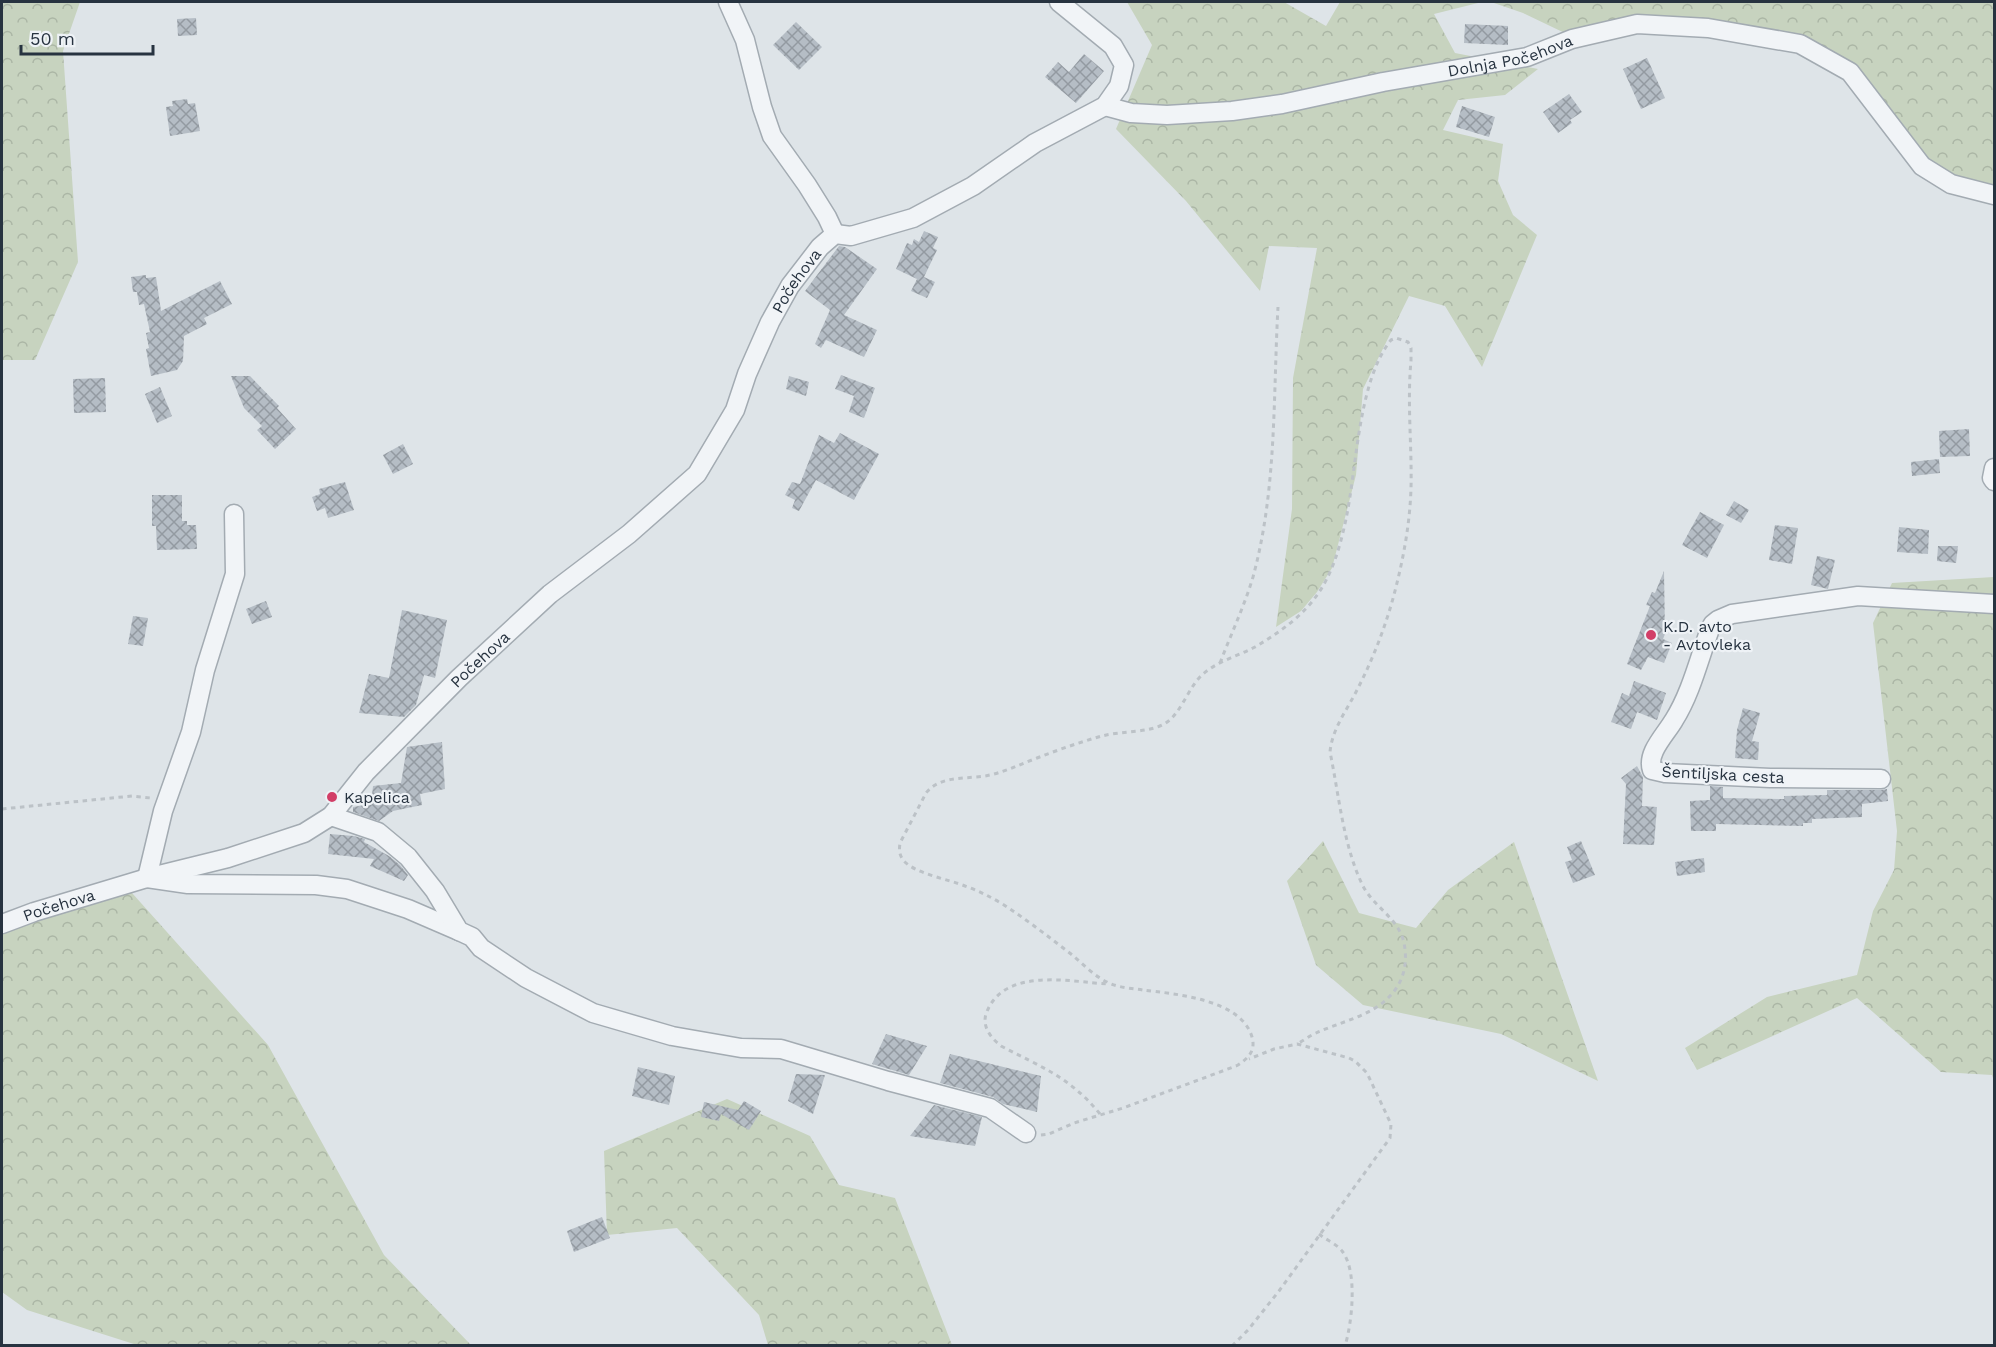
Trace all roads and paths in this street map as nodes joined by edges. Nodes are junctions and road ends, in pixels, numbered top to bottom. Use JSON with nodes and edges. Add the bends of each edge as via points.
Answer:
{"nodes":[{"id":1,"x":728,"y":2,"type":"edge"},
{"id":2,"x":1059,"y":2,"type":"edge"},
{"id":3,"x":1105,"y":105,"type":"junction"},
{"id":4,"x":1995,"y":195,"type":"edge"},
{"id":5,"x":834,"y":234,"type":"junction"},
{"id":6,"x":1278,"y":307,"type":"dead end"},
{"id":7,"x":1995,"y":468,"type":"edge"},
{"id":8,"x":1995,"y":481,"type":"edge"},
{"id":9,"x":234,"y":514,"type":"dead end"},
{"id":10,"x":1995,"y":604,"type":"edge"},
{"id":11,"x":1220,"y":663,"type":"junction"},
{"id":12,"x":1881,"y":780,"type":"dead end"},
{"id":13,"x":164,"y":808,"type":"junction"},
{"id":14,"x":2,"y":809,"type":"edge"},
{"id":15,"x":331,"y":816,"type":"junction"},
{"id":16,"x":147,"y":878,"type":"junction"},
{"id":17,"x":2,"y":924,"type":"edge"},
{"id":18,"x":459,"y":931,"type":"junction"},
{"id":19,"x":1110,"y":984,"type":"junction"},
{"id":20,"x":1297,"y":1044,"type":"junction"},
{"id":21,"x":1247,"y":1060,"type":"junction"},
{"id":22,"x":1100,"y":1114,"type":"junction"},
{"id":23,"x":1026,"y":1133,"type":"joint"},
{"id":24,"x":1319,"y":1234,"type":"junction"},
{"id":25,"x":1232,"y":1346,"type":"edge"},
{"id":26,"x":1345,"y":1346,"type":"edge"}],
"edges":[{"from":1,"to":5,"type":"street","name":"Počehova","via":[[745,40],[772,135],[807,185]]},
{"from":2,"to":3,"type":"street","via":[[1113,46],[1124,65],[1119,86]]},
{"from":3,"to":4,"type":"street","name":"Dolnja Počehova","via":[[1131,113],[1167,115],[1232,111],[1527,57],[1572,39],[1637,24],[1708,28],[1800,44],[1850,72],[1922,166],[1951,184]]},
{"from":3,"to":5,"type":"street","name":"Počehova","via":[[913,218],[851,236]]},
{"from":5,"to":15,"type":"street","name":"Počehova","via":[[785,295],[756,353],[735,410],[697,474],[550,594],[459,678],[366,772]]},
{"from":6,"to":11,"type":"path","via":[[1268,503],[1253,575]]},
{"from":7,"to":8,"type":"street"},
{"from":9,"to":13,"type":"street","via":[[235,574],[205,670],[191,732]]},
{"from":10,"to":12,"type":"street","name":"Šentiljska cesta","via":[[1858,596],[1753,610],[1718,620],[1710,629],[1681,709],[1652,754],[1650,764],[1652,770],[1665,773]]},
{"from":11,"to":19,"type":"path","via":[[1204,673],[1164,724],[1104,736],[990,775],[948,779],[932,786],[900,843],[901,857],[906,863],[1004,905]]},
{"from":11,"to":20,"type":"path","via":[[1254,647],[1299,616],[1328,579],[1345,526],[1374,370],[1390,340],[1408,342],[1411,488],[1402,561],[1378,643],[1336,729],[1330,752],[1352,856],[1365,889],[1400,932],[1405,971],[1400,984],[1377,1007]]},
{"from":13,"to":14,"type":"path","via":[[146,796],[132,796]]},
{"from":13,"to":16,"type":"street"},
{"from":15,"to":16,"type":"street","name":"Počehova","via":[[304,833],[228,858]]},
{"from":15,"to":18,"type":"street","via":[[378,832],[408,857]]},
{"from":16,"to":17,"type":"street","name":"Počehova"},
{"from":16,"to":18,"type":"street","via":[[188,884],[316,885],[347,889]]},
{"from":18,"to":23,"type":"street","via":[[526,978],[593,1014],[672,1036],[741,1048],[781,1049],[990,1108]]},
{"from":19,"to":21,"type":"path","via":[[1180,995],[1238,1015],[1254,1044]]},
{"from":19,"to":22,"type":"path","via":[[1059,979],[1024,983],[998,997],[985,1019],[994,1041],[1058,1075]]},
{"from":20,"to":21,"type":"path"},
{"from":20,"to":24,"type":"path","via":[[1342,1055],[1360,1065],[1392,1129],[1388,1142]]},
{"from":21,"to":22,"type":"path"},
{"from":22,"to":23,"type":"path","via":[[1049,1134]]},
{"from":24,"to":25,"type":"path","via":[[1279,1291]]},
{"from":24,"to":26,"type":"path","via":[[1341,1249],[1351,1275]]}]}
